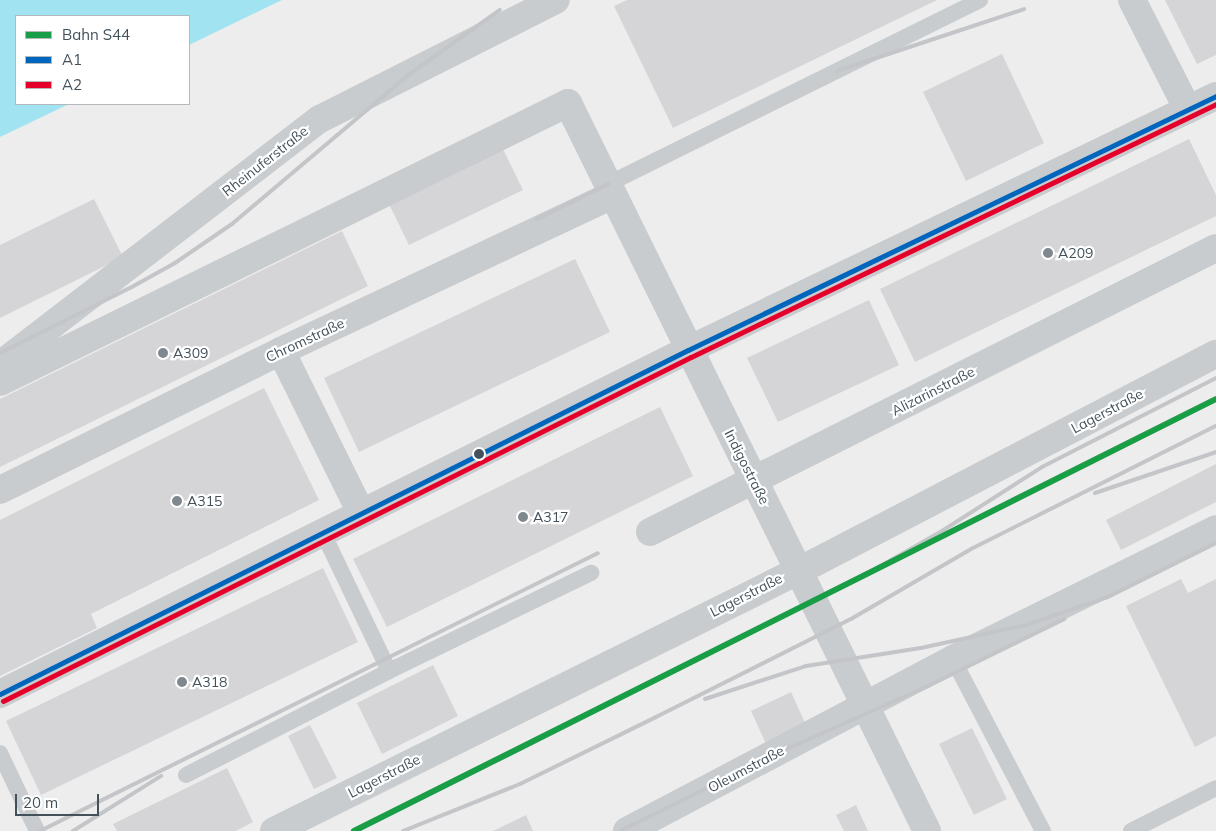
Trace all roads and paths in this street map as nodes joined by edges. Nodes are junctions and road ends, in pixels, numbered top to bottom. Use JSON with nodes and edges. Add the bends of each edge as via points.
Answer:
{"nodes":[{"id":1,"x":556,"y":0,"type":"edge"},
{"id":2,"x":980,"y":0,"type":"edge"},
{"id":3,"x":1132,"y":0,"type":"edge"},
{"id":4,"x":1216,"y":96,"type":"edge"},
{"id":5,"x":1188,"y":110,"type":"junction"},
{"id":6,"x":611,"y":190,"type":"junction"},
{"id":7,"x":1216,"y":248,"type":"edge"},
{"id":8,"x":688,"y":350,"type":"junction"},
{"id":9,"x":281,"y":351,"type":"junction"},
{"id":10,"x":1216,"y":354,"type":"edge"},
{"id":11,"x":0,"y":365,"type":"edge"},
{"id":12,"x":0,"y":382,"type":"edge"},
{"id":13,"x":754,"y":481,"type":"junction"},
{"id":14,"x":0,"y":490,"type":"edge"},
{"id":15,"x":362,"y":513,"type":"junction"},
{"id":16,"x":1216,"y":529,"type":"edge"},
{"id":17,"x":650,"y":532,"type":"dead end"},
{"id":18,"x":323,"y":533,"type":"junction"},
{"id":19,"x":798,"y":568,"type":"junction"},
{"id":20,"x":591,"y":573,"type":"dead end"},
{"id":21,"x":953,"y":659,"type":"junction"},
{"id":22,"x":389,"y":671,"type":"junction"},
{"id":23,"x":0,"y":694,"type":"edge"},
{"id":24,"x":864,"y":706,"type":"junction"},
{"id":25,"x":0,"y":753,"type":"edge"},
{"id":26,"x":186,"y":775,"type":"dead end"},
{"id":27,"x":1216,"y":788,"type":"edge"},
{"id":28,"x":37,"y":831,"type":"edge"},
{"id":29,"x":274,"y":831,"type":"edge"},
{"id":30,"x":627,"y":831,"type":"edge"},
{"id":31,"x":927,"y":831,"type":"edge"},
{"id":32,"x":1043,"y":831,"type":"edge"},
{"id":33,"x":1131,"y":831,"type":"edge"}],
"edges":[{"from":1,"to":11,"type":"street","name":"Rheinuferstraße","via":[[320,119]]},
{"from":2,"to":6,"type":"lane"},
{"from":3,"to":5,"type":"street"},
{"from":4,"to":5,"type":"street"},
{"from":5,"to":8,"type":"street"},
{"from":6,"to":8,"type":"street","name":"Indigostraße"},
{"from":6,"to":9,"type":"street","name":"Chromstraße"},
{"from":6,"to":12,"type":"street","name":"Indigostraße","via":[[568,103]]},
{"from":7,"to":13,"type":"street","name":"Alizarinstraße"},
{"from":8,"to":13,"type":"street","name":"Indigostraße"},
{"from":8,"to":15,"type":"street"},
{"from":9,"to":14,"type":"street","name":"Chromstraße"},
{"from":9,"to":15,"type":"street"},
{"from":10,"to":19,"type":"street","name":"Lagerstraße"},
{"from":13,"to":17,"type":"street","name":"Alizarinstraße"},
{"from":13,"to":19,"type":"street","name":"Indigostraße"},
{"from":15,"to":18,"type":"street"},
{"from":16,"to":21,"type":"street","name":"Oleumstraße"},
{"from":18,"to":22,"type":"lane"},
{"from":18,"to":23,"type":"street"},
{"from":19,"to":24,"type":"street","name":"Indigostraße"},
{"from":19,"to":29,"type":"street","name":"Lagerstraße"},
{"from":20,"to":22,"type":"lane"},
{"from":21,"to":24,"type":"street","name":"Oleumstraße"},
{"from":21,"to":32,"type":"lane"},
{"from":22,"to":26,"type":"lane"},
{"from":24,"to":30,"type":"street","name":"Oleumstraße"},
{"from":24,"to":31,"type":"street","name":"Indigostraße"},
{"from":25,"to":28,"type":"lane"},
{"from":27,"to":33,"type":"lane"}]}
